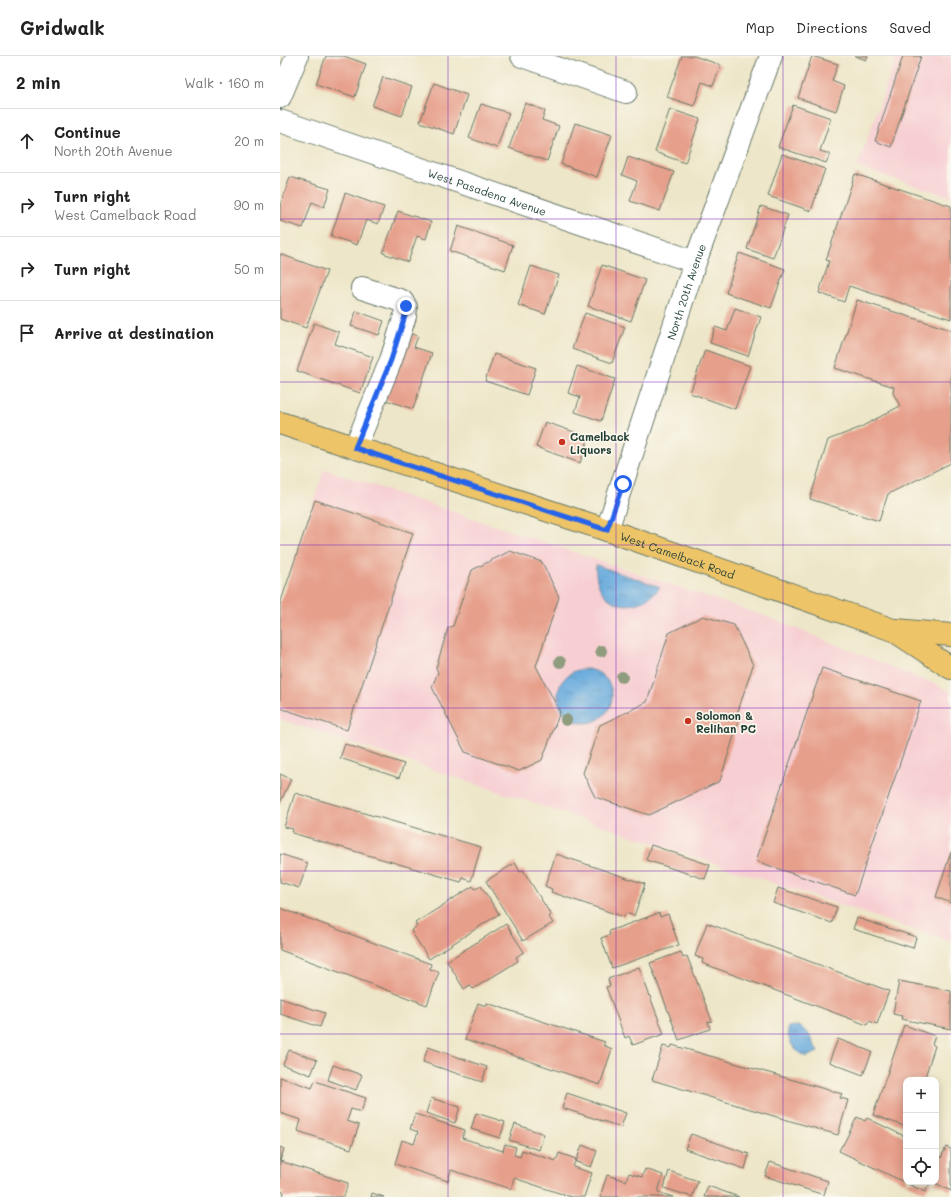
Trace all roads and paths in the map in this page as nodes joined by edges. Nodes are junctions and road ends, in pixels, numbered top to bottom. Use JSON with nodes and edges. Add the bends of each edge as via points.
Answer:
{"nodes":[{"id":1,"x":297,"y":56,"type":"edge"},
{"id":2,"x":522,"y":56,"type":"edge"},
{"id":3,"x":771,"y":56,"type":"edge"},
{"id":4,"x":626,"y":92,"type":"dead end"},
{"id":5,"x":280,"y":97,"type":"edge"},
{"id":6,"x":280,"y":122,"type":"edge"},
{"id":7,"x":694,"y":262,"type":"junction"},
{"id":8,"x":362,"y":288,"type":"dead end"},
{"id":9,"x":280,"y":423,"type":"edge"},
{"id":10,"x":355,"y":448,"type":"junction"},
{"id":11,"x":607,"y":530,"type":"junction"},
{"id":12,"x":893,"y":630,"type":"junction"},
{"id":13,"x":951,"y":635,"type":"edge"},
{"id":14,"x":951,"y":668,"type":"edge"}],
"edges":[{"from":1,"to":5,"type":"street"},
{"from":2,"to":4,"type":"street"},
{"from":3,"to":7,"type":"street","name":"North 20th Avenue"},
{"from":6,"to":7,"type":"street","name":"West Pasadena Avenue"},
{"from":7,"to":11,"type":"street","name":"North 20th Avenue"},
{"from":8,"to":10,"type":"street","via":[[402,301],[406,306],[391,360]]},
{"from":9,"to":10,"type":"main road","name":"West Camelback Road"},
{"from":10,"to":11,"type":"main road","name":"West Camelback Road"},
{"from":11,"to":12,"type":"main road","name":"West Camelback Road"},
{"from":12,"to":13,"type":"main road","name":"West Camelback Road"},
{"from":12,"to":14,"type":"main road","name":"West Camelback Road"}]}
